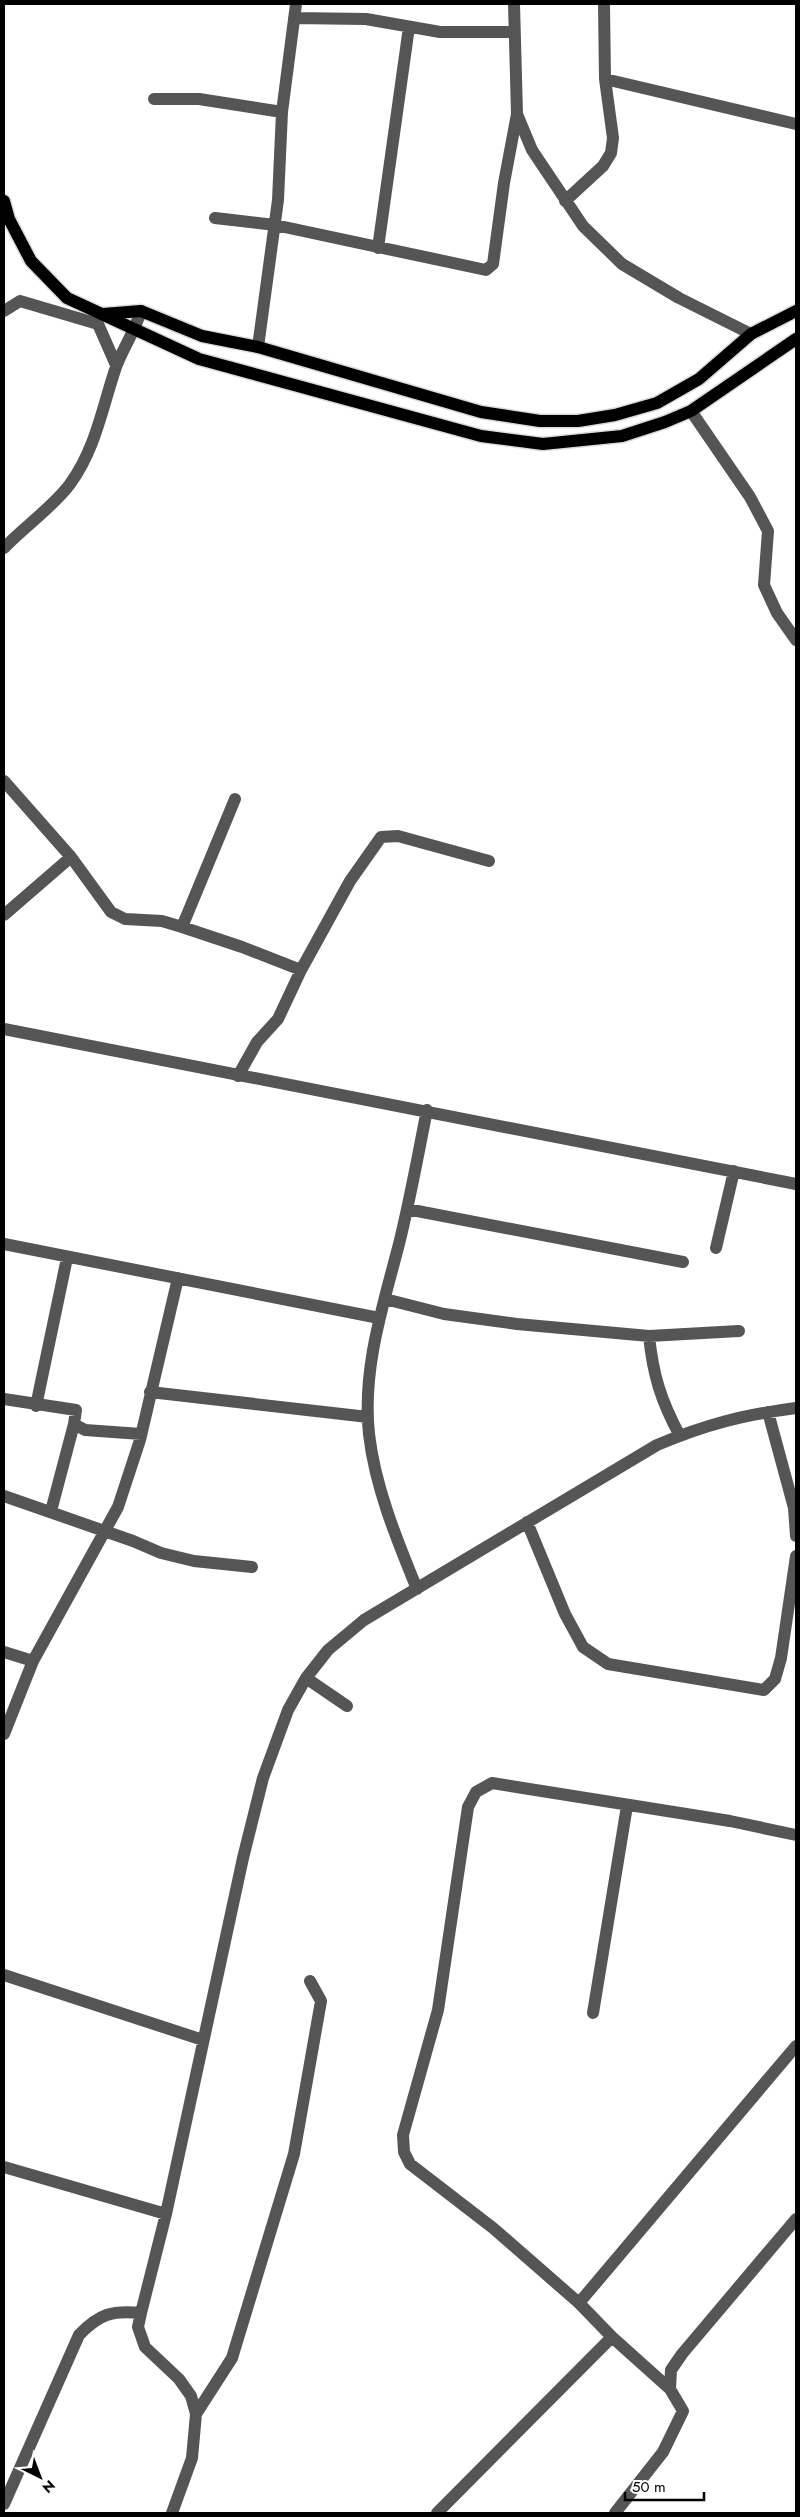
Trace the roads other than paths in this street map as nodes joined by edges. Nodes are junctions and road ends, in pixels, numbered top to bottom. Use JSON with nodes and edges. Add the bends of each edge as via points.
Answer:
{"nodes":[{"id":1,"x":296,"y":4,"type":"edge"},
{"id":2,"x":514,"y":4,"type":"edge"},
{"id":3,"x":604,"y":4,"type":"edge"},
{"id":4,"x":294,"y":18,"type":"junction"},
{"id":5,"x":409,"y":27,"type":"junction"},
{"id":6,"x":514,"y":32,"type":"junction"},
{"id":7,"x":606,"y":79,"type":"junction"},
{"id":8,"x":154,"y":99,"type":"dead end"},
{"id":9,"x":282,"y":112,"type":"junction"},
{"id":10,"x":518,"y":114,"type":"junction"},
{"id":11,"x":796,"y":124,"type":"edge"},
{"id":12,"x":4,"y":201,"type":"edge"},
{"id":13,"x":565,"y":201,"type":"junction"},
{"id":14,"x":215,"y":218,"type":"dead end"},
{"id":15,"x":275,"y":225,"type":"junction"},
{"id":16,"x":378,"y":248,"type":"junction"},
{"id":17,"x":4,"y":311,"type":"edge"},
{"id":18,"x":141,"y":311,"type":"junction"},
{"id":19,"x":796,"y":311,"type":"edge"},
{"id":20,"x":103,"y":314,"type":"junction"},
{"id":21,"x":135,"y":330,"type":"junction"},
{"id":22,"x":751,"y":334,"type":"junction"},
{"id":23,"x":796,"y":339,"type":"edge"},
{"id":24,"x":258,"y":347,"type":"junction"},
{"id":25,"x":116,"y":365,"type":"junction"},
{"id":26,"x":690,"y":411,"type":"junction"},
{"id":27,"x":4,"y":548,"type":"edge"},
{"id":28,"x":796,"y":640,"type":"edge"},
{"id":29,"x":4,"y":781,"type":"edge"},
{"id":30,"x":235,"y":799,"type":"dead end"},
{"id":31,"x":71,"y":857,"type":"junction"},
{"id":32,"x":489,"y":861,"type":"dead end"},
{"id":33,"x":4,"y":915,"type":"edge"},
{"id":34,"x":182,"y":927,"type":"junction"},
{"id":35,"x":301,"y":970,"type":"junction"},
{"id":36,"x":4,"y":1029,"type":"edge"},
{"id":37,"x":238,"y":1076,"type":"junction"},
{"id":38,"x":427,"y":1110,"type":"junction"},
{"id":39,"x":734,"y":1171,"type":"junction"},
{"id":40,"x":796,"y":1184,"type":"edge"},
{"id":41,"x":407,"y":1209,"type":"junction"},
{"id":42,"x":4,"y":1244,"type":"edge"},
{"id":43,"x":716,"y":1248,"type":"dead end"},
{"id":44,"x":67,"y":1258,"type":"junction"},
{"id":45,"x":683,"y":1262,"type":"dead end"},
{"id":46,"x":178,"y":1278,"type":"junction"},
{"id":47,"x":385,"y":1299,"type":"junction"},
{"id":48,"x":379,"y":1318,"type":"junction"},
{"id":49,"x":739,"y":1331,"type":"dead end"},
{"id":50,"x":649,"y":1336,"type":"junction"},
{"id":51,"x":150,"y":1392,"type":"junction"},
{"id":52,"x":4,"y":1399,"type":"edge"},
{"id":53,"x":36,"y":1406,"type":"junction"},
{"id":54,"x":796,"y":1408,"type":"edge"},
{"id":55,"x":768,"y":1412,"type":"junction"},
{"id":56,"x":368,"y":1417,"type":"junction"},
{"id":57,"x":74,"y":1424,"type":"junction"},
{"id":58,"x":141,"y":1434,"type":"junction"},
{"id":59,"x":680,"y":1436,"type":"junction"},
{"id":60,"x":4,"y":1496,"type":"edge"},
{"id":61,"x":50,"y":1511,"type":"junction"},
{"id":62,"x":527,"y":1522,"type":"junction"},
{"id":63,"x":104,"y":1530,"type":"junction"},
{"id":64,"x":796,"y":1536,"type":"edge"},
{"id":65,"x":796,"y":1556,"type":"edge"},
{"id":66,"x":252,"y":1567,"type":"dead end"},
{"id":67,"x":796,"y":1569,"type":"edge"},
{"id":68,"x":417,"y":1589,"type":"junction"},
{"id":69,"x":4,"y":1652,"type":"edge"},
{"id":70,"x":33,"y":1661,"type":"junction"},
{"id":71,"x":306,"y":1678,"type":"junction"},
{"id":72,"x":347,"y":1706,"type":"dead end"},
{"id":73,"x":4,"y":1733,"type":"edge"},
{"id":74,"x":627,"y":1806,"type":"junction"},
{"id":75,"x":796,"y":1835,"type":"edge"},
{"id":76,"x":4,"y":1975,"type":"edge"},
{"id":77,"x":310,"y":1981,"type":"dead end"},
{"id":78,"x":593,"y":2013,"type":"dead end"},
{"id":79,"x":203,"y":2040,"type":"junction"},
{"id":80,"x":796,"y":2046,"type":"edge"},
{"id":81,"x":4,"y":2167,"type":"edge"},
{"id":82,"x":166,"y":2214,"type":"junction"},
{"id":83,"x":796,"y":2219,"type":"edge"},
{"id":84,"x":579,"y":2304,"type":"junction"},
{"id":85,"x":141,"y":2313,"type":"junction"},
{"id":86,"x":612,"y":2337,"type":"junction"},
{"id":87,"x":670,"y":2389,"type":"junction"},
{"id":88,"x":196,"y":2414,"type":"junction"},
{"id":89,"x":4,"y":2504,"type":"edge"},
{"id":90,"x":172,"y":2513,"type":"edge"},
{"id":91,"x":437,"y":2513,"type":"edge"},
{"id":92,"x":615,"y":2513,"type":"edge"}],
"edges":[{"from":1,"to":4,"type":"street"},
{"from":2,"to":6,"type":"street"},
{"from":3,"to":7,"type":"street"},
{"from":4,"to":5,"type":"street","via":[[366,19]]},
{"from":4,"to":9,"type":"street"},
{"from":5,"to":6,"type":"street","via":[[440,32]]},
{"from":5,"to":16,"type":"street"},
{"from":6,"to":10,"type":"street"},
{"from":7,"to":11,"type":"street"},
{"from":7,"to":13,"type":"street","via":[[613,138],[611,153],[603,166]]},
{"from":8,"to":9,"type":"street","via":[[199,99]]},
{"from":9,"to":15,"type":"street"},
{"from":10,"to":13,"type":"street","via":[[532,150]]},
{"from":10,"to":16,"type":"street","via":[[491,268],[486,270]]},
{"from":12,"to":20,"type":"main road","via":[[9,219],[31,261],[67,298]]},
{"from":13,"to":22,"type":"street","via":[[583,226],[622,264],[679,298]]},
{"from":14,"to":15,"type":"street"},
{"from":15,"to":16,"type":"street"},
{"from":15,"to":24,"type":"street"},
{"from":17,"to":25,"type":"street","via":[[20,301],[98,324]]},
{"from":18,"to":20,"type":"main road"},
{"from":18,"to":21,"type":"street"},
{"from":18,"to":24,"type":"main road","via":[[202,336]]},
{"from":19,"to":22,"type":"main road"},
{"from":20,"to":21,"type":"main road"},
{"from":21,"to":25,"type":"street"},
{"from":21,"to":26,"type":"main road","via":[[199,359],[481,436],[543,444],[586,441],[622,436]]},
{"from":22,"to":24,"type":"main road","via":[[699,379],[657,403],[578,421],[540,421],[481,412]]},
{"from":23,"to":26,"type":"main road"},
{"from":25,"to":27,"type":"street","via":[[85,463],[68,486]]},
{"from":26,"to":28,"type":"street","via":[[750,497],[768,531],[764,585]]},
{"from":29,"to":31,"type":"street"},
{"from":30,"to":34,"type":"street"},
{"from":31,"to":33,"type":"street"},
{"from":31,"to":34,"type":"street","via":[[111,912],[124,918],[162,921]]},
{"from":32,"to":35,"type":"street","via":[[398,836],[381,837],[350,881]]},
{"from":34,"to":35,"type":"street"},
{"from":35,"to":37,"type":"street","via":[[278,1019],[257,1042]]},
{"from":36,"to":37,"type":"street"},
{"from":37,"to":38,"type":"street"},
{"from":38,"to":39,"type":"street"},
{"from":38,"to":41,"type":"street"},
{"from":39,"to":40,"type":"street"},
{"from":39,"to":43,"type":"street"},
{"from":41,"to":45,"type":"street"},
{"from":41,"to":47,"type":"street"},
{"from":42,"to":44,"type":"street"},
{"from":44,"to":46,"type":"street"},
{"from":44,"to":53,"type":"street"},
{"from":46,"to":48,"type":"street"},
{"from":46,"to":51,"type":"street"},
{"from":47,"to":48,"type":"street"},
{"from":47,"to":50,"type":"street","via":[[444,1314]]},
{"from":48,"to":56,"type":"street","via":[[369,1380]]},
{"from":49,"to":50,"type":"street"},
{"from":50,"to":59,"type":"street","via":[[655,1381]]},
{"from":51,"to":56,"type":"street"},
{"from":51,"to":58,"type":"street"},
{"from":52,"to":53,"type":"street"},
{"from":53,"to":57,"type":"street","via":[[76,1410]]},
{"from":54,"to":55,"type":"street"},
{"from":55,"to":59,"type":"street","via":[[736,1417]]},
{"from":55,"to":64,"type":"street","via":[[794,1508]]},
{"from":56,"to":68,"type":"street","via":[[375,1468],[397,1542]]},
{"from":57,"to":58,"type":"street","via":[[85,1430]]},
{"from":57,"to":61,"type":"street"},
{"from":58,"to":63,"type":"street","via":[[118,1507]]},
{"from":59,"to":62,"type":"street","via":[[658,1445]]},
{"from":60,"to":61,"type":"street"},
{"from":61,"to":63,"type":"street"},
{"from":62,"to":67,"type":"street","via":[[565,1614],[583,1647],[608,1664],[682,1678],[764,1690],[770,1686],[781,1658]]},
{"from":62,"to":68,"type":"street"},
{"from":63,"to":66,"type":"street","via":[[161,1553],[194,1561]]},
{"from":63,"to":70,"type":"street"},
{"from":65,"to":67,"type":"street"},
{"from":68,"to":71,"type":"street","via":[[364,1620],[328,1650]]},
{"from":69,"to":70,"type":"street"},
{"from":70,"to":73,"type":"street"},
{"from":71,"to":72,"type":"street"},
{"from":71,"to":79,"type":"street","via":[[288,1710],[263,1778]]},
{"from":74,"to":75,"type":"street","via":[[730,1821]]},
{"from":74,"to":78,"type":"street"},
{"from":74,"to":84,"type":"street","via":[[492,1783],[476,1792],[468,1807],[438,2010],[403,2135],[404,2152],[410,2164],[493,2228]]},
{"from":76,"to":79,"type":"street"},
{"from":77,"to":88,"type":"street","via":[[321,2001],[294,2154],[232,2358]]},
{"from":79,"to":82,"type":"street"},
{"from":80,"to":84,"type":"street"},
{"from":81,"to":82,"type":"street"},
{"from":82,"to":85,"type":"street"},
{"from":83,"to":87,"type":"street","via":[[682,2354],[671,2370]]},
{"from":84,"to":86,"type":"street"},
{"from":85,"to":88,"type":"street","via":[[138,2327],[145,2347],[179,2379]]},
{"from":85,"to":89,"type":"street","via":[[107,2314],[93,2321],[79,2335]]},
{"from":86,"to":87,"type":"street"},
{"from":86,"to":91,"type":"street"},
{"from":87,"to":92,"type":"street","via":[[683,2412],[676,2429],[664,2452]]},
{"from":88,"to":90,"type":"street","via":[[192,2458]]}]}
